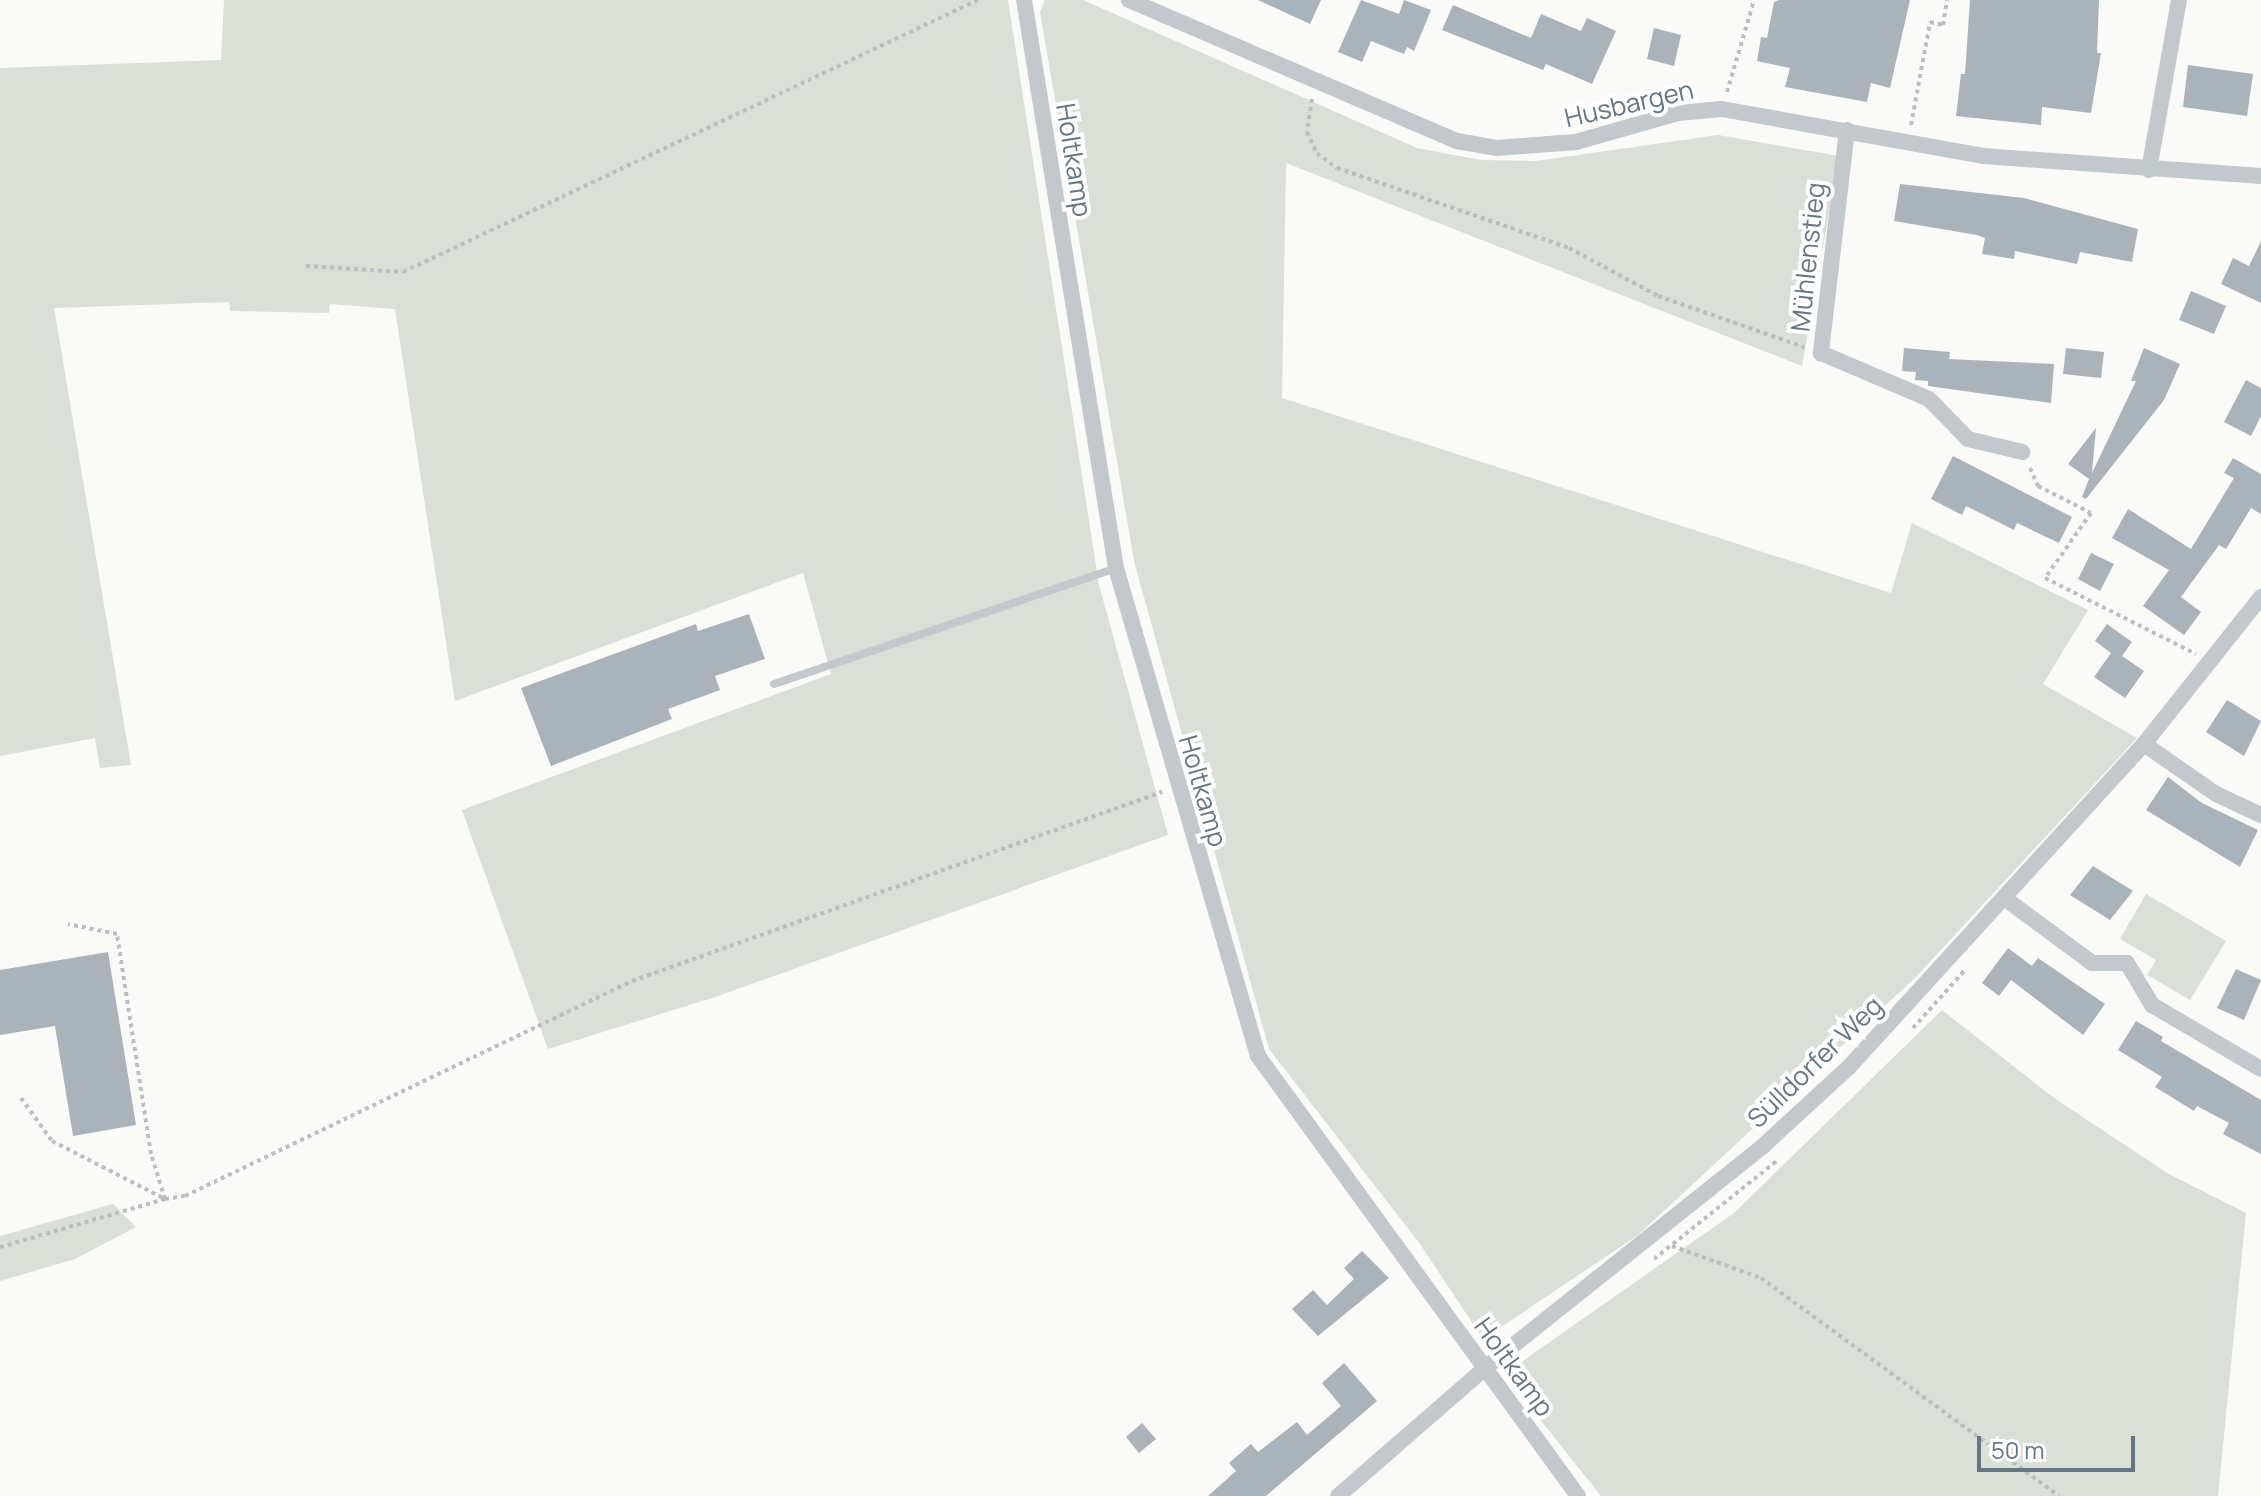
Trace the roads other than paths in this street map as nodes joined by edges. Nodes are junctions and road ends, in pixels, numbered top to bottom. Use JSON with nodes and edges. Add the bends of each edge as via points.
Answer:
{"nodes":[{"id":1,"x":1024,"y":0,"type":"edge"},
{"id":2,"x":1129,"y":0,"type":"edge"},
{"id":3,"x":2179,"y":0,"type":"edge"},
{"id":4,"x":1847,"y":130,"type":"junction"},
{"id":5,"x":2149,"y":170,"type":"junction"},
{"id":6,"x":2261,"y":176,"type":"edge"},
{"id":7,"x":2022,"y":452,"type":"road end"},
{"id":8,"x":1116,"y":568,"type":"junction"},
{"id":9,"x":2261,"y":597,"type":"edge"},
{"id":10,"x":774,"y":684,"type":"dead end"},
{"id":11,"x":2144,"y":744,"type":"junction"},
{"id":12,"x":2261,"y":815,"type":"edge"},
{"id":13,"x":2007,"y":900,"type":"junction"},
{"id":14,"x":2261,"y":1069,"type":"edge"},
{"id":15,"x":1485,"y":1368,"type":"junction"},
{"id":16,"x":1338,"y":1496,"type":"edge"},
{"id":17,"x":1578,"y":1496,"type":"edge"}],
"edges":[{"from":1,"to":8,"type":"street","name":"Holtkamp"},
{"from":2,"to":4,"type":"street","name":"Husbargen","via":[[1457,141],[1496,148],[1576,142],[1678,113],[1722,109]]},
{"from":3,"to":5,"type":"street"},
{"from":4,"to":5,"type":"street","name":"Husbargen","via":[[1983,156]]},
{"from":4,"to":7,"type":"street","name":"Mühlenstieg","via":[[1821,353],[1929,399],[1968,439]]},
{"from":5,"to":6,"type":"street","name":"Husbargen"},
{"from":8,"to":10,"type":"lane"},
{"from":8,"to":15,"type":"street","name":"Holtkamp","via":[[1258,1056]]},
{"from":9,"to":11,"type":"street","name":"Sülldorfer Weg"},
{"from":11,"to":12,"type":"street","via":[[2216,794]]},
{"from":11,"to":13,"type":"street","name":"Sülldorfer Weg"},
{"from":13,"to":14,"type":"street","via":[[2092,963],[2127,963],[2152,1005]]},
{"from":13,"to":15,"type":"street","name":"Sülldorfer Weg","via":[[1849,1067],[1763,1146]]},
{"from":15,"to":16,"type":"street","name":"Sülldorfer Weg"},
{"from":15,"to":17,"type":"street","name":"Holtkamp"}]}
